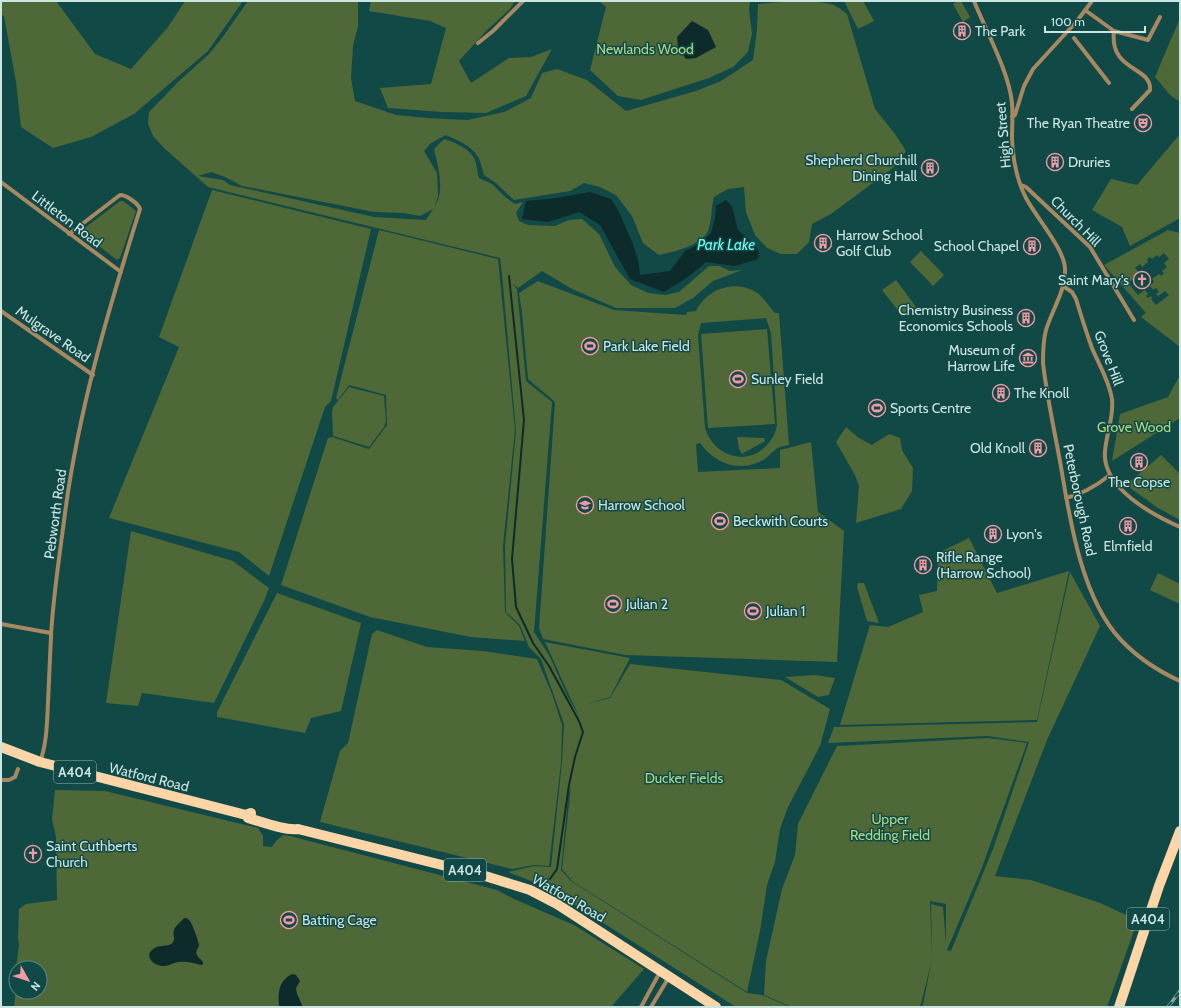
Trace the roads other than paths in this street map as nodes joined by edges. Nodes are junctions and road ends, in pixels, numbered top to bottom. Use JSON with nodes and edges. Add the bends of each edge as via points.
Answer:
{"nodes":[{"id":1,"x":523,"y":1,"type":"edge"},
{"id":2,"x":974,"y":1,"type":"edge"},
{"id":3,"x":1092,"y":1,"type":"edge"},
{"id":4,"x":1086,"y":10,"type":"junction"},
{"id":5,"x":1160,"y":17,"type":"dead end"},
{"id":6,"x":1114,"y":31,"type":"junction"},
{"id":7,"x":1074,"y":38,"type":"dead end"},
{"id":8,"x":478,"y":43,"type":"dead end"},
{"id":9,"x":1109,"y":83,"type":"dead end"},
{"id":10,"x":1132,"y":108,"type":"dead end"},
{"id":11,"x":1012,"y":118,"type":"junction"},
{"id":12,"x":1,"y":182,"type":"edge"},
{"id":13,"x":1021,"y":185,"type":"junction"},
{"id":14,"x":69,"y":234,"type":"junction"},
{"id":15,"x":121,"y":272,"type":"junction"},
{"id":16,"x":1063,"y":286,"type":"junction"},
{"id":17,"x":1,"y":311,"type":"edge"},
{"id":18,"x":1134,"y":320,"type":"dead end"},
{"id":19,"x":93,"y":375,"type":"junction"},
{"id":20,"x":1110,"y":475,"type":"junction"},
{"id":21,"x":1066,"y":498,"type":"junction"},
{"id":22,"x":1180,"y":528,"type":"edge"},
{"id":23,"x":1,"y":624,"type":"edge"},
{"id":24,"x":51,"y":633,"type":"junction"},
{"id":25,"x":1180,"y":681,"type":"edge"},
{"id":26,"x":1,"y":747,"type":"edge"},
{"id":27,"x":40,"y":762,"type":"junction"},
{"id":28,"x":18,"y":768,"type":"dead end"},
{"id":29,"x":1,"y":780,"type":"edge"},
{"id":30,"x":1180,"y":831,"type":"edge"},
{"id":31,"x":665,"y":974,"type":"junction"},
{"id":32,"x":642,"y":1007,"type":"edge"},
{"id":33,"x":651,"y":1007,"type":"edge"},
{"id":34,"x":716,"y":1007,"type":"edge"},
{"id":35,"x":1118,"y":1007,"type":"edge"}],
"edges":[{"from":1,"to":8,"type":"street"},
{"from":2,"to":11,"type":"street","name":"High Street","via":[[1002,66],[1011,97]]},
{"from":3,"to":4,"type":"street"},
{"from":4,"to":6,"type":"street"},
{"from":4,"to":11,"type":"street","via":[[1028,77]]},
{"from":5,"to":6,"type":"street","via":[[1148,40]]},
{"from":6,"to":10,"type":"street","via":[[1113,43],[1118,55],[1143,75],[1150,87],[1146,95]]},
{"from":7,"to":9,"type":"street"},
{"from":11,"to":13,"type":"street","name":"High Street","via":[[1013,154]]},
{"from":12,"to":14,"type":"street","name":"Littleton Road"},
{"from":13,"to":16,"type":"street","name":"High Street","via":[[1025,197],[1062,258],[1065,269]]},
{"from":13,"to":18,"type":"street","name":"Church Hill","via":[[1090,247]]},
{"from":14,"to":15,"type":"street","name":"Littleton Road"},
{"from":14,"to":15,"type":"street","name":"Pebworth Road","via":[[120,195],[124,195],[140,209]]},
{"from":15,"to":19,"type":"street","name":"Pebworth Road"},
{"from":16,"to":20,"type":"street","name":"Grove Hill","via":[[1072,292],[1076,299],[1110,389],[1112,414],[1105,454]]},
{"from":16,"to":21,"type":"street","name":"Peterborough Road","via":[[1046,330],[1043,363]]},
{"from":17,"to":19,"type":"street","name":"Mulgrave Road"},
{"from":19,"to":24,"type":"street","name":"Pebworth Road","via":[[64,519]]},
{"from":20,"to":21,"type":"street","via":[[1088,490]]},
{"from":20,"to":22,"type":"street","name":"Grove Hill","via":[[1137,504]]},
{"from":21,"to":25,"type":"street","name":"Peterborough Road","via":[[1079,555],[1094,600],[1120,639],[1140,658]]},
{"from":23,"to":24,"type":"street"},
{"from":24,"to":27,"type":"street","name":"Pebworth Road","via":[[47,734]]},
{"from":26,"to":27,"type":"main road","name":"Watford Road","number":"A404"},
{"from":27,"to":31,"type":"main road","name":"Watford Road","number":"A404","via":[[246,815],[257,821],[292,830],[298,829],[482,875],[530,890],[557,904]]},
{"from":28,"to":29,"type":"street","via":[[14,777]]},
{"from":30,"to":35,"type":"main road","number":"A404"},
{"from":31,"to":32,"type":"street"},
{"from":31,"to":33,"type":"street"},
{"from":31,"to":34,"type":"main road","name":"Watford Road","number":"A404"}]}
